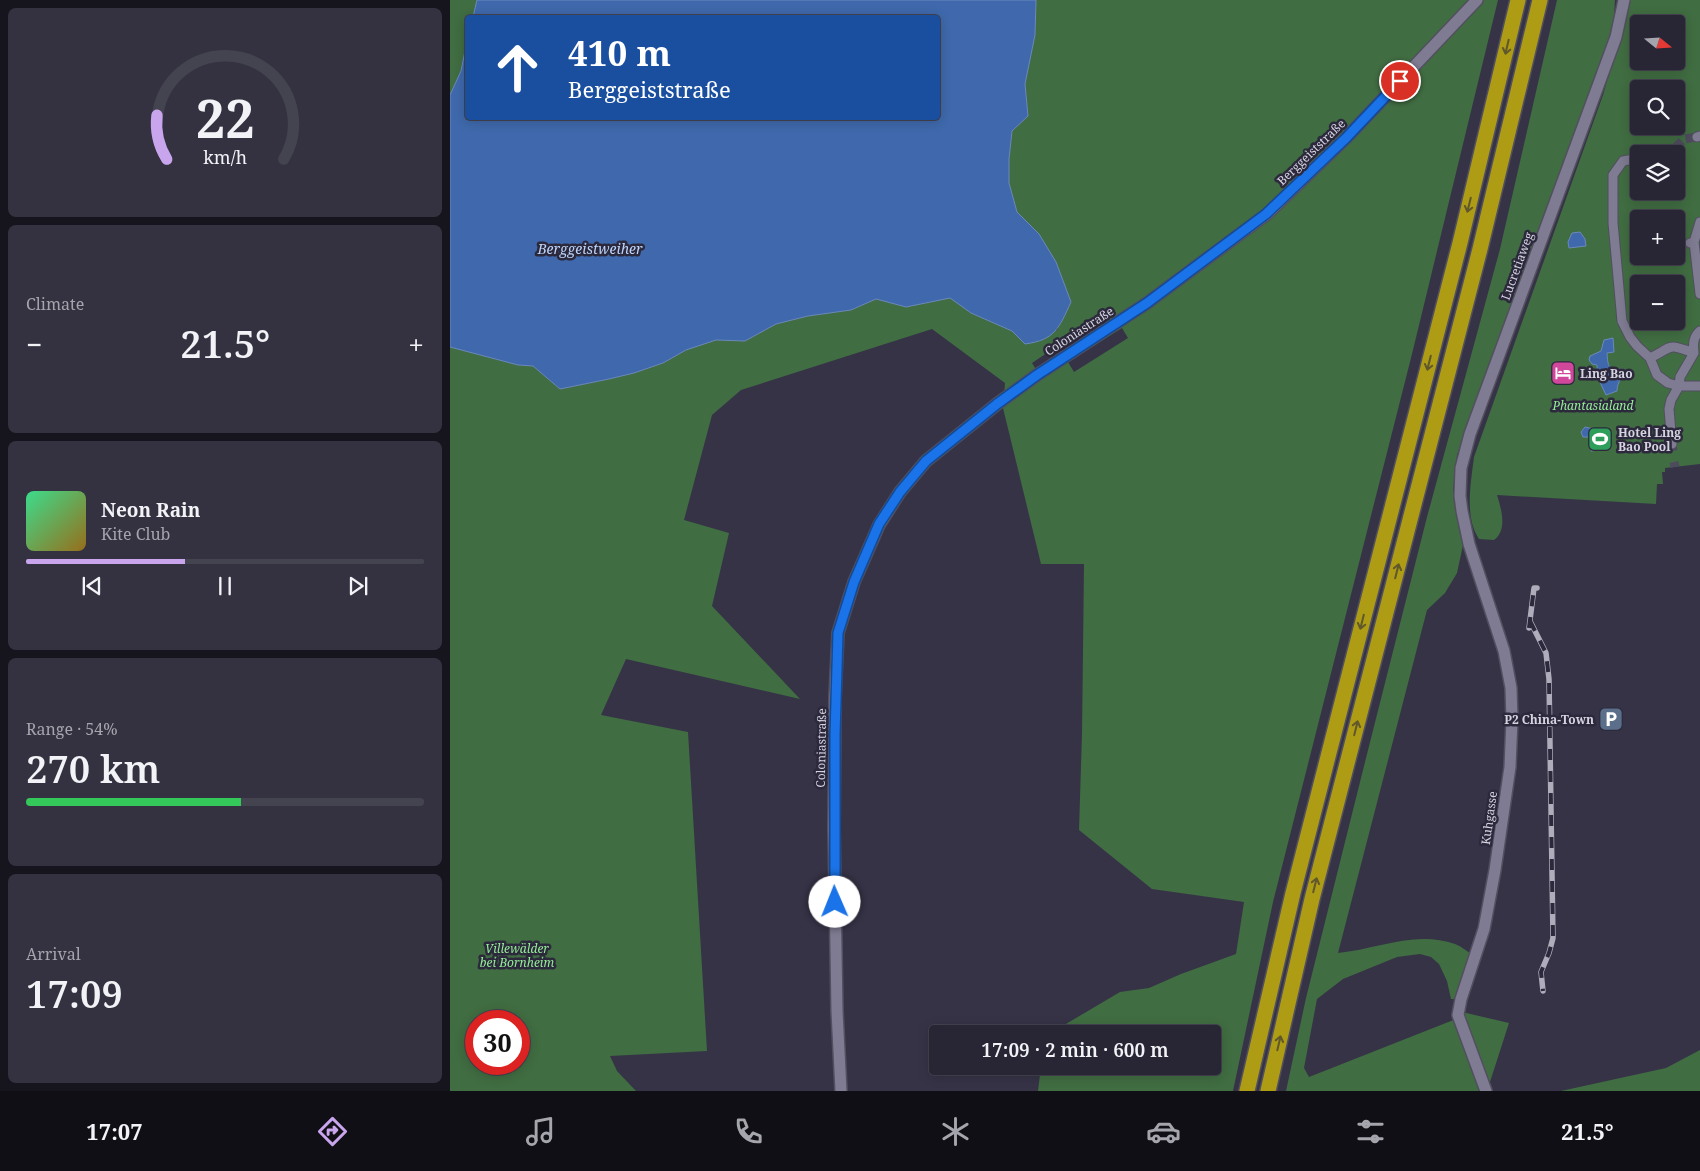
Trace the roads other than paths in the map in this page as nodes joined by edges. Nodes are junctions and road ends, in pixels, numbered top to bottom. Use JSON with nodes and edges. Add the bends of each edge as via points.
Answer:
{"nodes":[{"id":1,"x":1477,"y":0,"type":"edge"},
{"id":2,"x":1518,"y":0,"type":"edge"},
{"id":3,"x":1540,"y":0,"type":"edge"},
{"id":4,"x":1624,"y":0,"type":"edge"},
{"id":5,"x":1630,"y":160,"type":"edge"},
{"id":6,"x":1700,"y":222,"type":"edge"},
{"id":7,"x":1696,"y":282,"type":"edge"},
{"id":8,"x":1700,"y":294,"type":"edge"},
{"id":9,"x":1147,"y":303,"type":"joint"},
{"id":10,"x":1700,"y":330,"type":"edge"},
{"id":11,"x":1694,"y":353,"type":"junction"},
{"id":12,"x":1650,"y":358,"type":"junction"},
{"id":13,"x":1679,"y":386,"type":"junction"},
{"id":14,"x":1700,"y":386,"type":"edge"},
{"id":15,"x":1672,"y":444,"type":"tunnel mouth"},
{"id":16,"x":1470,"y":544,"type":"joint"},
{"id":17,"x":842,"y":1091,"type":"edge"},
{"id":18,"x":1247,"y":1091,"type":"edge"},
{"id":19,"x":1268,"y":1091,"type":"edge"},
{"id":20,"x":1486,"y":1091,"type":"edge"}],
"edges":[{"from":1,"to":9,"type":"street","name":"Berggeiststraße","via":[[1346,138],[1266,214]]},
{"from":2,"to":18,"type":"highway","one_way":true,"via":[[1460,243],[1293,893]]},
{"from":19,"to":3,"type":"highway","one_way":true,"via":[[1312,899],[1480,249]]},
{"from":4,"to":16,"type":"street","name":"Lucretiaweg","via":[[1616,37],[1465,450],[1460,496]]},
{"from":5,"to":12,"type":"street","via":[[1623,161],[1613,175],[1622,321],[1630,338]]},
{"from":6,"to":7,"type":"street","via":[[1692,243]]},
{"from":7,"to":8,"type":"street"},
{"from":9,"to":17,"type":"street","name":"Coloniastraße","via":[[1037,375],[926,461],[879,524],[854,582],[838,633],[835,697],[836,1002]]},
{"from":10,"to":11,"type":"street","via":[[1695,335]]},
{"from":11,"to":12,"type":"street","via":[[1675,346],[1665,348]]},
{"from":11,"to":13,"type":"street","via":[[1680,377]]},
{"from":12,"to":13,"type":"street","via":[[1657,375]]},
{"from":13,"to":14,"type":"street"},
{"from":13,"to":15,"type":"street","via":[[1669,410]]},
{"from":16,"to":20,"type":"street","name":"Kuhgasse","via":[[1504,651],[1512,688],[1510,767],[1495,870],[1484,929],[1458,1015]]}]}
